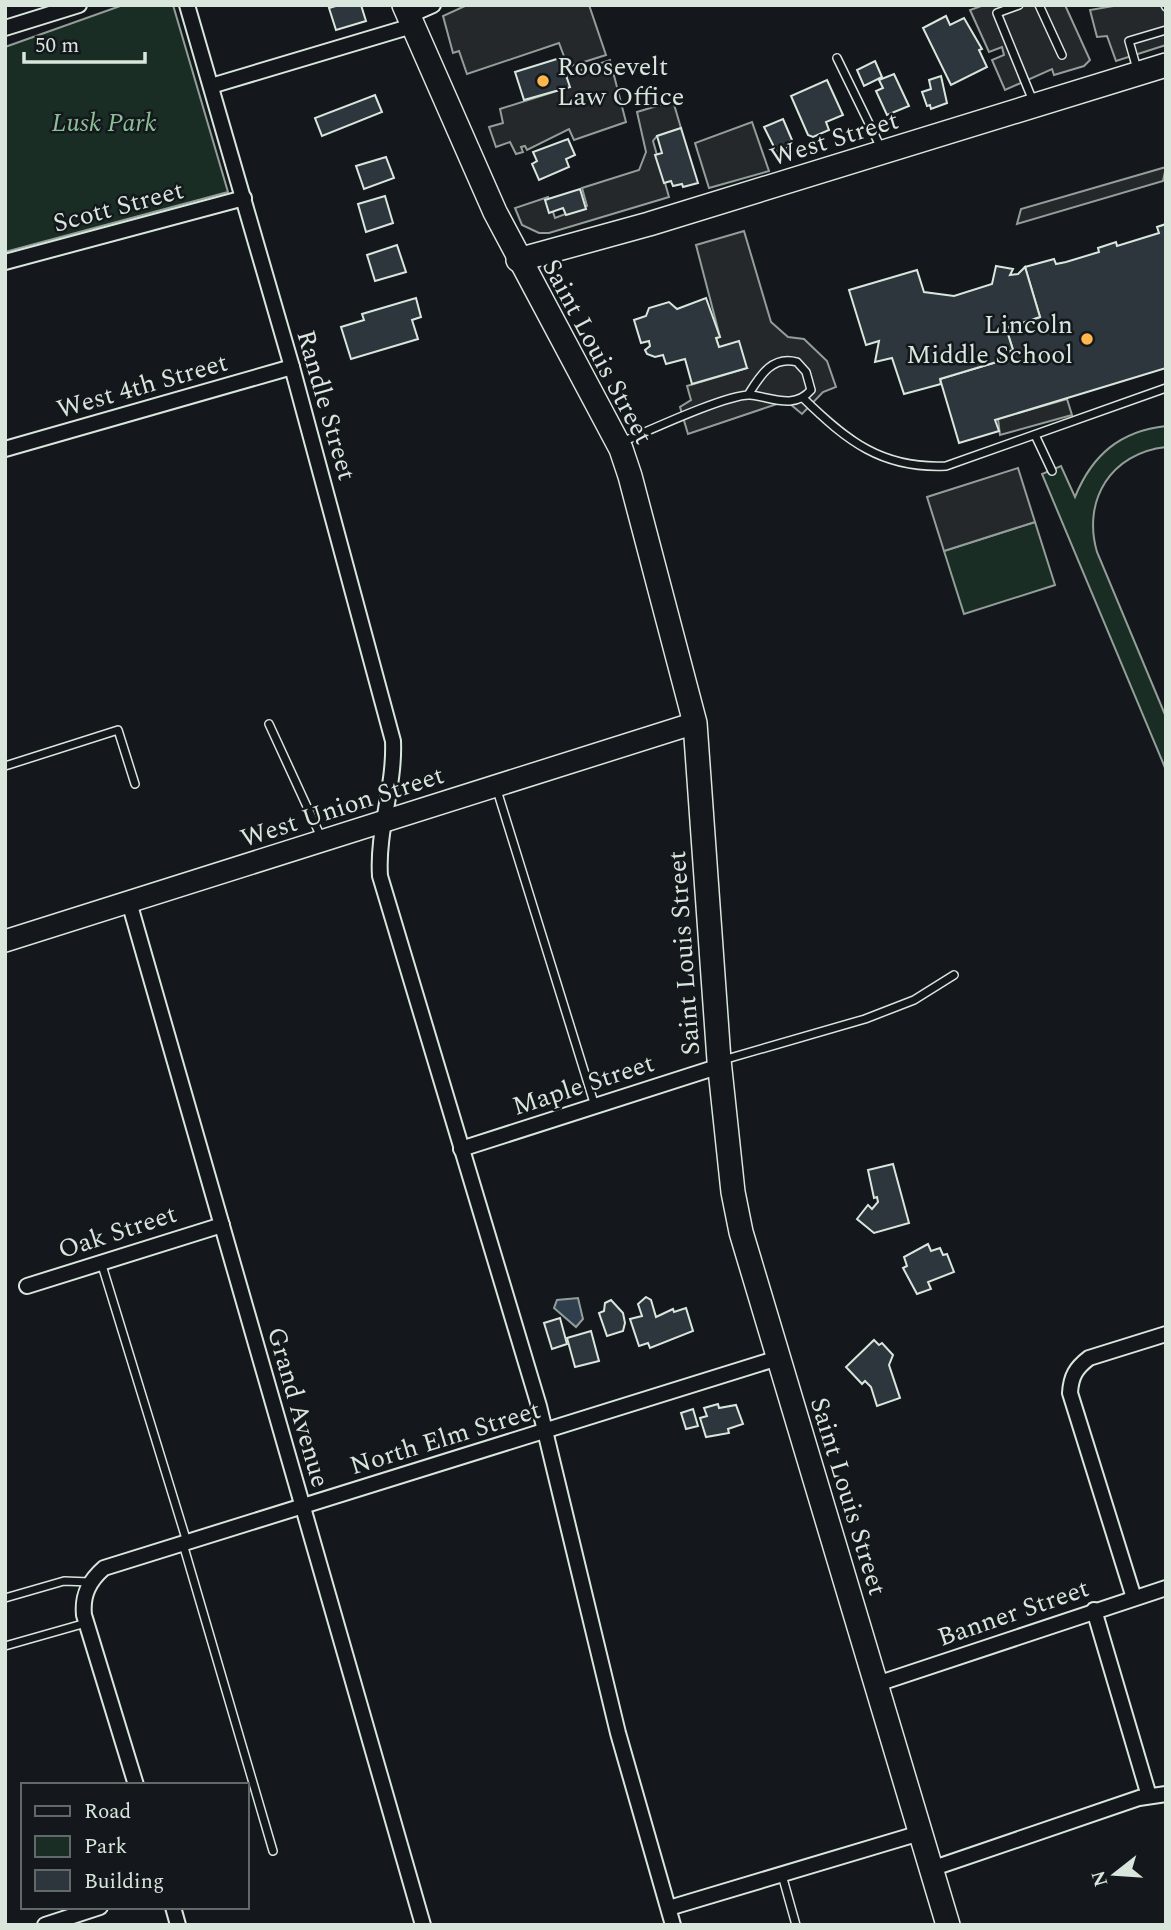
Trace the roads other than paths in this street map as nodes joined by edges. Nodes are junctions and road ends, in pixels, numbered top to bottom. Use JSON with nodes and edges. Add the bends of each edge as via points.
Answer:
{"nodes":[{"id":1,"x":79,"y":5,"type":"edge"},
{"id":2,"x":187,"y":5,"type":"edge"},
{"id":3,"x":433,"y":5,"type":"edge"},
{"id":4,"x":1019,"y":5,"type":"edge"},
{"id":5,"x":1039,"y":5,"type":"edge"},
{"id":6,"x":408,"y":16,"type":"edge"},
{"id":7,"x":5,"y":28,"type":"edge"},
{"id":8,"x":1166,"y":30,"type":"edge"},
{"id":9,"x":1062,"y":55,"type":"dead end"},
{"id":10,"x":836,"y":58,"type":"dead end"},
{"id":11,"x":1166,"y":65,"type":"edge"},
{"id":12,"x":1139,"y":72,"type":"junction"},
{"id":13,"x":211,"y":86,"type":"junction"},
{"id":14,"x":1034,"y":105,"type":"junction"},
{"id":15,"x":883,"y":152,"type":"junction"},
{"id":16,"x":243,"y":198,"type":"junction"},
{"id":17,"x":518,"y":260,"type":"junction"},
{"id":18,"x":5,"y":262,"type":"edge"},
{"id":19,"x":292,"y":367,"type":"junction"},
{"id":20,"x":1166,"y":388,"type":"edge"},
{"id":21,"x":748,"y":395,"type":"junction"},
{"id":22,"x":803,"y":397,"type":"junction"},
{"id":23,"x":1035,"y":435,"type":"junction"},
{"id":24,"x":618,"y":444,"type":"junction"},
{"id":25,"x":5,"y":449,"type":"edge"},
{"id":26,"x":1052,"y":471,"type":"dead end"},
{"id":27,"x":695,"y":723,"type":"junction"},
{"id":28,"x":269,"y":724,"type":"dead end"},
{"id":29,"x":5,"y":766,"type":"edge"},
{"id":30,"x":135,"y":783,"type":"dead end"},
{"id":31,"x":495,"y":786,"type":"junction"},
{"id":32,"x":385,"y":821,"type":"junction"},
{"id":33,"x":323,"y":841,"type":"junction"},
{"id":34,"x":130,"y":902,"type":"junction"},
{"id":35,"x":5,"y":941,"type":"edge"},
{"id":36,"x":954,"y":975,"type":"dead end"},
{"id":37,"x":720,"y":1063,"type":"junction"},
{"id":38,"x":595,"y":1106,"type":"junction"},
{"id":39,"x":461,"y":1149,"type":"junction"},
{"id":40,"x":222,"y":1224,"type":"junction"},
{"id":41,"x":101,"y":1262,"type":"junction"},
{"id":42,"x":27,"y":1286,"type":"dead end"},
{"id":43,"x":1166,"y":1334,"type":"edge"},
{"id":44,"x":778,"y":1358,"type":"junction"},
{"id":45,"x":546,"y":1432,"type":"junction"},
{"id":46,"x":302,"y":1506,"type":"junction"},
{"id":47,"x":185,"y":1543,"type":"junction"},
{"id":48,"x":90,"y":1582,"type":"junction"},
{"id":49,"x":1166,"y":1588,"type":"edge"},
{"id":50,"x":5,"y":1598,"type":"edge"},
{"id":51,"x":1134,"y":1598,"type":"junction"},
{"id":52,"x":1094,"y":1610,"type":"junction"},
{"id":53,"x":86,"y":1622,"type":"junction"},
{"id":54,"x":5,"y":1646,"type":"edge"},
{"id":55,"x":877,"y":1684,"type":"junction"},
{"id":56,"x":135,"y":1783,"type":"edge"},
{"id":57,"x":1166,"y":1794,"type":"edge"},
{"id":58,"x":1149,"y":1796,"type":"junction"},
{"id":59,"x":920,"y":1833,"type":"junction"},
{"id":60,"x":274,"y":1851,"type":"dead end"},
{"id":61,"x":931,"y":1868,"type":"junction"},
{"id":62,"x":782,"y":1875,"type":"junction"},
{"id":63,"x":668,"y":1908,"type":"junction"},
{"id":64,"x":94,"y":1909,"type":"edge"},
{"id":65,"x":45,"y":1925,"type":"edge"},
{"id":66,"x":423,"y":1925,"type":"edge"},
{"id":67,"x":673,"y":1925,"type":"edge"},
{"id":68,"x":796,"y":1925,"type":"edge"},
{"id":69,"x":948,"y":1925,"type":"edge"}],
"edges":[{"from":1,"to":7,"type":"street"},
{"from":2,"to":13,"type":"street","name":"Randle Street"},
{"from":3,"to":6,"type":"street"},
{"from":4,"to":14,"type":"lane","via":[[998,13]]},
{"from":5,"to":9,"type":"lane"},
{"from":6,"to":13,"type":"street"},
{"from":6,"to":17,"type":"main road","name":"Saint Louis Street"},
{"from":8,"to":12,"type":"lane","via":[[1129,41]]},
{"from":10,"to":15,"type":"lane"},
{"from":11,"to":12,"type":"main road","name":"West Street"},
{"from":12,"to":14,"type":"main road","name":"West Street"},
{"from":13,"to":16,"type":"street","name":"Randle Street"},
{"from":14,"to":15,"type":"main road","name":"West Street"},
{"from":15,"to":17,"type":"main road","name":"West Street"},
{"from":16,"to":18,"type":"street","name":"Scott Street"},
{"from":16,"to":19,"type":"street","name":"Randle Street"},
{"from":17,"to":24,"type":"main road","name":"Saint Louis Street"},
{"from":19,"to":25,"type":"street","name":"West 4th Street"},
{"from":19,"to":32,"type":"street","name":"Randle Street","via":[[393,741],[394,770]]},
{"from":20,"to":23,"type":"lane"},
{"from":21,"to":22,"type":"lane","via":[[779,402]]},
{"from":21,"to":22,"type":"lane","via":[[766,369],[788,360],[797,362],[810,380],[811,390]]},
{"from":21,"to":24,"type":"lane"},
{"from":22,"to":23,"type":"lane","via":[[858,445],[876,455],[921,467],[946,466]]},
{"from":23,"to":26,"type":"lane"},
{"from":24,"to":27,"type":"main road","name":"Saint Louis Street"},
{"from":27,"to":31,"type":"street","name":"West Union Street"},
{"from":27,"to":37,"type":"main road","name":"Saint Louis Street"},
{"from":28,"to":33,"type":"lane"},
{"from":29,"to":30,"type":"lane","via":[[118,730]]},
{"from":31,"to":32,"type":"street","name":"West Union Street"},
{"from":31,"to":38,"type":"lane"},
{"from":32,"to":33,"type":"street","name":"West Union Street"},
{"from":32,"to":39,"type":"street","name":"Randle Street","via":[[378,853],[380,876]]},
{"from":33,"to":34,"type":"street","name":"West Union Street"},
{"from":34,"to":35,"type":"street","name":"West Union Street"},
{"from":34,"to":40,"type":"street","name":"Grand Avenue"},
{"from":36,"to":37,"type":"lane","via":[[914,1000],[865,1020]]},
{"from":37,"to":38,"type":"street","name":"Maple Street"},
{"from":37,"to":44,"type":"main road","name":"Saint Louis Street","via":[[733,1192]]},
{"from":38,"to":39,"type":"street","name":"Maple Street"},
{"from":39,"to":45,"type":"street","name":"Randle Street"},
{"from":40,"to":41,"type":"street","name":"Oak Street"},
{"from":40,"to":46,"type":"street","name":"Grand Avenue"},
{"from":41,"to":42,"type":"street","name":"Oak Street"},
{"from":41,"to":47,"type":"lane"},
{"from":43,"to":51,"type":"street","via":[[1089,1358],[1071,1380],[1070,1393]]},
{"from":44,"to":45,"type":"street","name":"North Elm Street"},
{"from":44,"to":55,"type":"main road","name":"Saint Louis Street"},
{"from":45,"to":46,"type":"street","name":"North Elm Street"},
{"from":45,"to":63,"type":"street","name":"Randle Street","via":[[614,1721]]},
{"from":46,"to":47,"type":"street","name":"North Elm Street"},
{"from":46,"to":66,"type":"street","name":"Grand Avenue"},
{"from":47,"to":48,"type":"street","name":"North Elm Street","via":[[104,1568]]},
{"from":47,"to":60,"type":"lane"},
{"from":48,"to":50,"type":"lane","via":[[64,1581]]},
{"from":48,"to":53,"type":"street","via":[[83,1606]]},
{"from":49,"to":51,"type":"street","name":"Banner Street"},
{"from":51,"to":52,"type":"street","name":"Banner Street"},
{"from":52,"to":55,"type":"street","name":"Banner Street"},
{"from":52,"to":58,"type":"street"},
{"from":53,"to":54,"type":"lane"},
{"from":53,"to":56,"type":"street"},
{"from":55,"to":59,"type":"main road","name":"Saint Louis Street"},
{"from":57,"to":58,"type":"street"},
{"from":58,"to":61,"type":"street"},
{"from":59,"to":61,"type":"main road","name":"Saint Louis Street"},
{"from":59,"to":62,"type":"street"},
{"from":61,"to":69,"type":"main road","name":"Saint Louis Street"},
{"from":62,"to":63,"type":"street"},
{"from":62,"to":68,"type":"lane"},
{"from":63,"to":67,"type":"street","name":"Randle Street"},
{"from":64,"to":65,"type":"street"}]}
